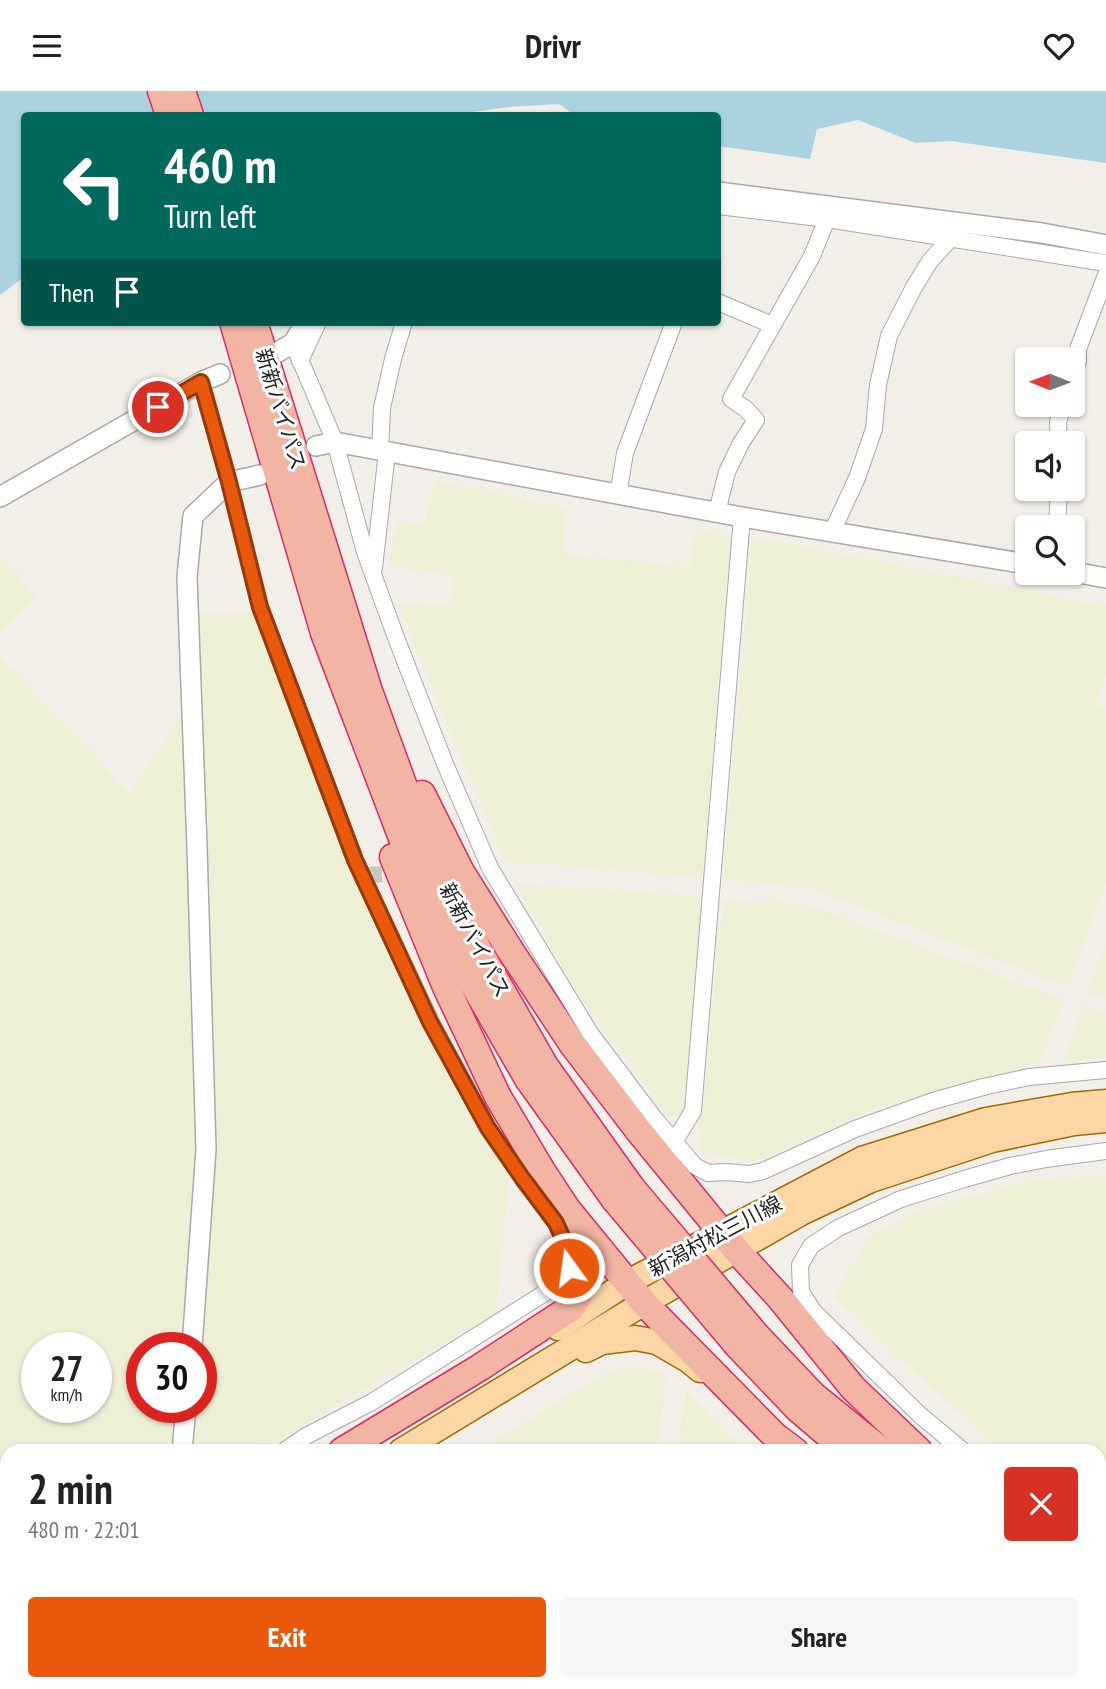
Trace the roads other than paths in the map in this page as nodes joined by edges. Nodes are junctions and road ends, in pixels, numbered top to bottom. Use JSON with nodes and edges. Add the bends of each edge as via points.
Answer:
{"nodes":[{"id":1,"x":161,"y":91,"type":"edge"},
{"id":2,"x":182,"y":91,"type":"edge"},
{"id":3,"x":168,"y":112,"type":"edge"},
{"id":4,"x":189,"y":112,"type":"edge"},
{"id":5,"x":721,"y":191,"type":"edge"},
{"id":6,"x":721,"y":206,"type":"edge"},
{"id":7,"x":827,"y":219,"type":"junction"},
{"id":8,"x":952,"y":237,"type":"junction"},
{"id":9,"x":1106,"y":245,"type":"edge"},
{"id":10,"x":1106,"y":263,"type":"edge"},
{"id":11,"x":1106,"y":275,"type":"edge"},
{"id":12,"x":721,"y":303,"type":"edge"},
{"id":13,"x":772,"y":325,"type":"junction"},
{"id":14,"x":234,"y":326,"type":"edge"},
{"id":15,"x":255,"y":326,"type":"edge"},
{"id":16,"x":305,"y":326,"type":"edge"},
{"id":17,"x":315,"y":326,"type":"edge"},
{"id":18,"x":403,"y":326,"type":"edge"},
{"id":19,"x":673,"y":326,"type":"edge"},
{"id":20,"x":1079,"y":347,"type":"edge"},
{"id":21,"x":297,"y":352,"type":"junction"},
{"id":22,"x":273,"y":355,"type":"dead end"},
{"id":23,"x":220,"y":374,"type":"dead end"},
{"id":24,"x":201,"y":382,"type":"junction"},
{"id":25,"x":326,"y":444,"type":"junction"},
{"id":26,"x":384,"y":451,"type":"junction"},
{"id":27,"x":260,"y":475,"type":"dead end"},
{"id":28,"x":229,"y":482,"type":"junction"},
{"id":29,"x":618,"y":495,"type":"junction"},
{"id":30,"x":0,"y":498,"type":"edge"},
{"id":31,"x":717,"y":512,"type":"junction"},
{"id":32,"x":742,"y":517,"type":"junction"},
{"id":33,"x":832,"y":532,"type":"junction"},
{"id":34,"x":1015,"y":562,"type":"edge"},
{"id":35,"x":373,"y":574,"type":"junction"},
{"id":36,"x":1085,"y":574,"type":"edge"},
{"id":37,"x":1106,"y":578,"type":"edge"},
{"id":38,"x":324,"y":633,"type":"junction"},
{"id":39,"x":369,"y":691,"type":"junction"},
{"id":40,"x":355,"y":860,"type":"junction"},
{"id":41,"x":366,"y":875,"type":"dead end"},
{"id":42,"x":1106,"y":1070,"type":"edge"},
{"id":43,"x":1106,"y":1102,"type":"edge"},
{"id":44,"x":1106,"y":1120,"type":"edge"},
{"id":45,"x":674,"y":1142,"type":"junction"},
{"id":46,"x":1106,"y":1151,"type":"edge"},
{"id":47,"x":671,"y":1170,"type":"junction"},
{"id":48,"x":547,"y":1178,"type":"junction"},
{"id":49,"x":623,"y":1194,"type":"junction"},
{"id":50,"x":559,"y":1217,"type":"junction"},
{"id":51,"x":729,"y":1241,"type":"junction"},
{"id":52,"x":628,"y":1282,"type":"junction"},
{"id":53,"x":791,"y":1295,"type":"junction"},
{"id":54,"x":644,"y":1303,"type":"junction"},
{"id":55,"x":193,"y":1332,"type":"edge"},
{"id":56,"x":747,"y":1341,"type":"junction"},
{"id":57,"x":488,"y":1398,"type":"junction"},
{"id":58,"x":754,"y":1415,"type":"junction"},
{"id":59,"x":920,"y":1415,"type":"junction"},
{"id":60,"x":185,"y":1423,"type":"edge"},
{"id":61,"x":916,"y":1441,"type":"edge"},
{"id":62,"x":183,"y":1444,"type":"edge"},
{"id":63,"x":294,"y":1444,"type":"edge"},
{"id":64,"x":354,"y":1444,"type":"edge"},
{"id":65,"x":369,"y":1444,"type":"edge"},
{"id":66,"x":412,"y":1444,"type":"edge"},
{"id":67,"x":786,"y":1444,"type":"edge"},
{"id":68,"x":839,"y":1444,"type":"edge"},
{"id":69,"x":873,"y":1444,"type":"edge"},
{"id":70,"x":954,"y":1444,"type":"edge"}],
"edges":[{"from":1,"to":3,"type":"highway"},
{"from":2,"to":4,"type":"highway"},
{"from":5,"to":9,"type":"street"},
{"from":6,"to":7,"type":"street"},
{"from":7,"to":8,"type":"street"},
{"from":7,"to":13,"type":"street"},
{"from":8,"to":10,"type":"street"},
{"from":8,"to":33,"type":"street","via":[[919,278],[889,336],[874,429],[858,478]]},
{"from":11,"to":20,"type":"street"},
{"from":12,"to":13,"type":"street"},
{"from":13,"to":31,"type":"street","via":[[731,399],[756,420],[727,473]]},
{"from":14,"to":38,"type":"highway","name":"新新バイパス"},
{"from":15,"to":39,"type":"highway","name":"新新バイパス"},
{"from":16,"to":21,"type":"street"},
{"from":17,"to":21,"type":"street"},
{"from":18,"to":26,"type":"street","via":[[382,408]]},
{"from":19,"to":29,"type":"street","via":[[625,453]]},
{"from":21,"to":22,"type":"street"},
{"from":21,"to":25,"type":"street"},
{"from":23,"to":24,"type":"street"},
{"from":24,"to":28,"type":"street"},
{"from":24,"to":30,"type":"street"},
{"from":25,"to":26,"type":"street"},
{"from":25,"to":35,"type":"street"},
{"from":26,"to":29,"type":"street"},
{"from":26,"to":35,"type":"street"},
{"from":27,"to":28,"type":"street"},
{"from":28,"to":40,"type":"street","via":[[260,607]]},
{"from":28,"to":55,"type":"street","via":[[193,516],[187,577],[206,1149]]},
{"from":29,"to":31,"type":"street"},
{"from":31,"to":32,"type":"street"},
{"from":32,"to":33,"type":"street"},
{"from":32,"to":45,"type":"street","via":[[693,1111]]},
{"from":33,"to":34,"type":"street"},
{"from":35,"to":45,"type":"street","via":[[482,869],[590,1033]]},
{"from":36,"to":37,"type":"street"},
{"from":38,"to":48,"type":"highway","via":[[370,798],[405,889],[498,1097]]},
{"from":38,"to":49,"type":"highway","name":"新新バイパス","via":[[405,846],[461,963],[528,1079]]},
{"from":39,"to":47,"type":"highway","via":[[461,872],[512,953],[573,1045]]},
{"from":39,"to":49,"type":"highway","name":"新新バイパス","via":[[422,837],[479,951]]},
{"from":40,"to":41,"type":"street"},
{"from":40,"to":50,"type":"street","via":[[430,1022],[488,1128],[523,1179]]},
{"from":42,"to":45,"type":"street","via":[[1029,1077],[933,1101],[749,1174],[708,1173],[695,1167]]},
{"from":43,"to":51,"type":"main road","name":"新潟村松三川線","via":[[986,1120],[862,1159]]},
{"from":44,"to":51,"type":"main road","name":"新潟村松三川線","via":[[992,1140],[871,1180]]},
{"from":45,"to":47,"type":"street"},
{"from":46,"to":53,"type":"street","via":[[1010,1166],[901,1199],[811,1246]]},
{"from":47,"to":51,"type":"highway"},
{"from":48,"to":50,"type":"highway"},
{"from":48,"to":52,"type":"highway"},
{"from":49,"to":56,"type":"highway","name":"新新バイパス","bridge":true},
{"from":50,"to":63,"type":"street","via":[[569,1268],[556,1286],[373,1402]]},
{"from":50,"to":64,"type":"highway","via":[[589,1249],[587,1279],[571,1308]]},
{"from":51,"to":52,"type":"main road","name":"新潟村松三川線"},
{"from":51,"to":53,"type":"highway"},
{"from":51,"to":54,"type":"main road","name":"新潟村松三川線"},
{"from":52,"to":54,"type":"highway"},
{"from":52,"to":65,"type":"main road","name":"新潟村松三川線","via":[[515,1357]]},
{"from":53,"to":59,"type":"street"},
{"from":53,"to":61,"type":"highway","via":[[853,1388]]},
{"from":54,"to":57,"type":"main road","name":"新潟村松三川線"},
{"from":54,"to":58,"type":"highway"},
{"from":56,"to":68,"type":"highway","name":"新新バイパス","via":[[798,1409]]},
{"from":56,"to":69,"type":"highway","name":"新新バイパス"},
{"from":57,"to":58,"type":"main road","via":[[505,1397],[602,1342],[635,1338],[657,1342],[688,1360]]},
{"from":57,"to":66,"type":"main road","name":"新潟村松三川線"},
{"from":58,"to":67,"type":"highway"},
{"from":59,"to":61,"type":"street"},
{"from":59,"to":70,"type":"street"},
{"from":60,"to":62,"type":"street"}]}
